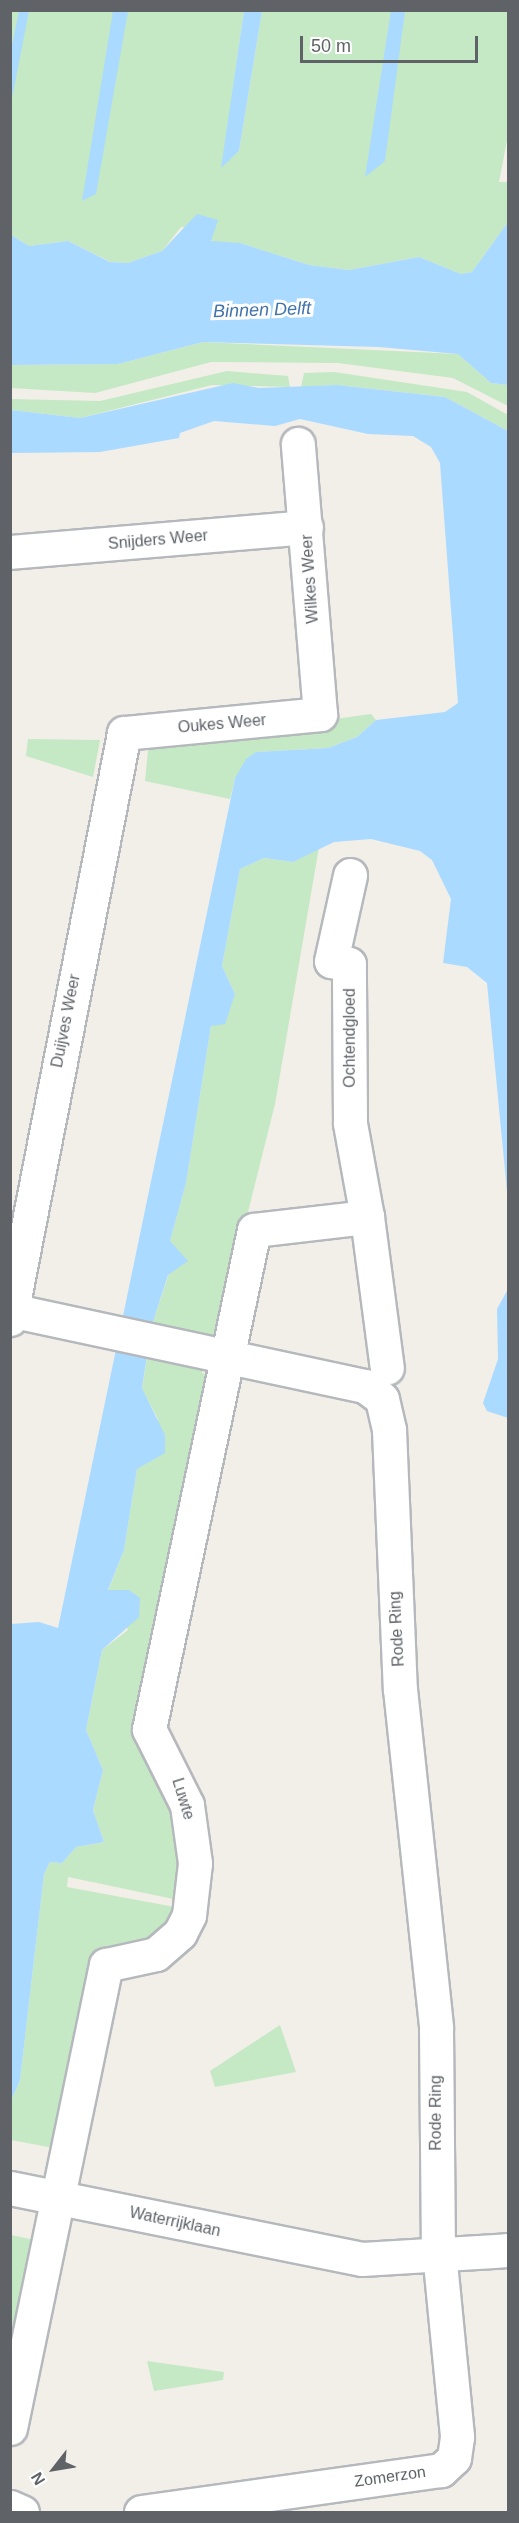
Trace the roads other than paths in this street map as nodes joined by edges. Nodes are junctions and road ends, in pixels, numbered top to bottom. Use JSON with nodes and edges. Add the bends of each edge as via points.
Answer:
{"nodes":[{"id":1,"x":298,"y":444,"type":"dead end"},
{"id":2,"x":306,"y":527,"type":"junction"},
{"id":3,"x":10,"y":552,"type":"edge"},
{"id":4,"x":320,"y":714,"type":"joint"},
{"id":5,"x":124,"y":733,"type":"joint"},
{"id":6,"x":350,"y":875,"type":"dead end"},
{"id":7,"x":367,"y":1217,"type":"junction"},
{"id":8,"x":11,"y":1313,"type":"edge"},
{"id":9,"x":228,"y":1357,"type":"junction"},
{"id":10,"x":387,"y":1368,"type":"dead end"},
{"id":11,"x":10,"y":2188,"type":"edge"},
{"id":12,"x":55,"y":2197,"type":"junction"},
{"id":13,"x":508,"y":2237,"type":"edge"},
{"id":14,"x":438,"y":2249,"type":"junction"},
{"id":15,"x":508,"y":2250,"type":"edge"},
{"id":16,"x":10,"y":2428,"type":"edge"},
{"id":17,"x":10,"y":2506,"type":"edge"},
{"id":18,"x":22,"y":2512,"type":"edge"},
{"id":19,"x":141,"y":2512,"type":"edge"}],
"edges":[{"from":1,"to":2,"type":"street","name":"Wilkes Weer"},
{"from":2,"to":3,"type":"street","name":"Snijders Weer"},
{"from":2,"to":4,"type":"street","name":"Wilkes Weer"},
{"from":4,"to":5,"type":"street","name":"Oukes Weer"},
{"from":5,"to":8,"type":"street","name":"Duijves Weer"},
{"from":6,"to":7,"type":"street","name":"Ochtendgloed","via":[[331,961],[349,964],[350,1123]]},
{"from":7,"to":9,"type":"street","via":[[254,1230]]},
{"from":7,"to":10,"type":"street","name":"Ochtendgloed"},
{"from":8,"to":9,"type":"street","name":"Rode Ring"},
{"from":9,"to":12,"type":"street","name":"Luwte","via":[[149,1730],[187,1805],[195,1863],[189,1915],[180,1933],[156,1954],[106,1965]]},
{"from":9,"to":14,"type":"street","name":"Rode Ring","via":[[335,1376],[365,1386],[382,1399],[389,1430],[400,1689],[436,2028]]},
{"from":11,"to":12,"type":"street","name":"Waterrijklaan"},
{"from":12,"to":14,"type":"street","name":"Waterrijklaan","via":[[340,2255]]},
{"from":12,"to":16,"type":"street"},
{"from":13,"to":14,"type":"street","name":"Waterrijklaan"},
{"from":14,"to":15,"type":"street","name":"Waterrijklaan"},
{"from":14,"to":19,"type":"street","name":"Zomerzon","via":[[457,2437],[454,2458],[441,2470]]},
{"from":17,"to":18,"type":"street"}]}
